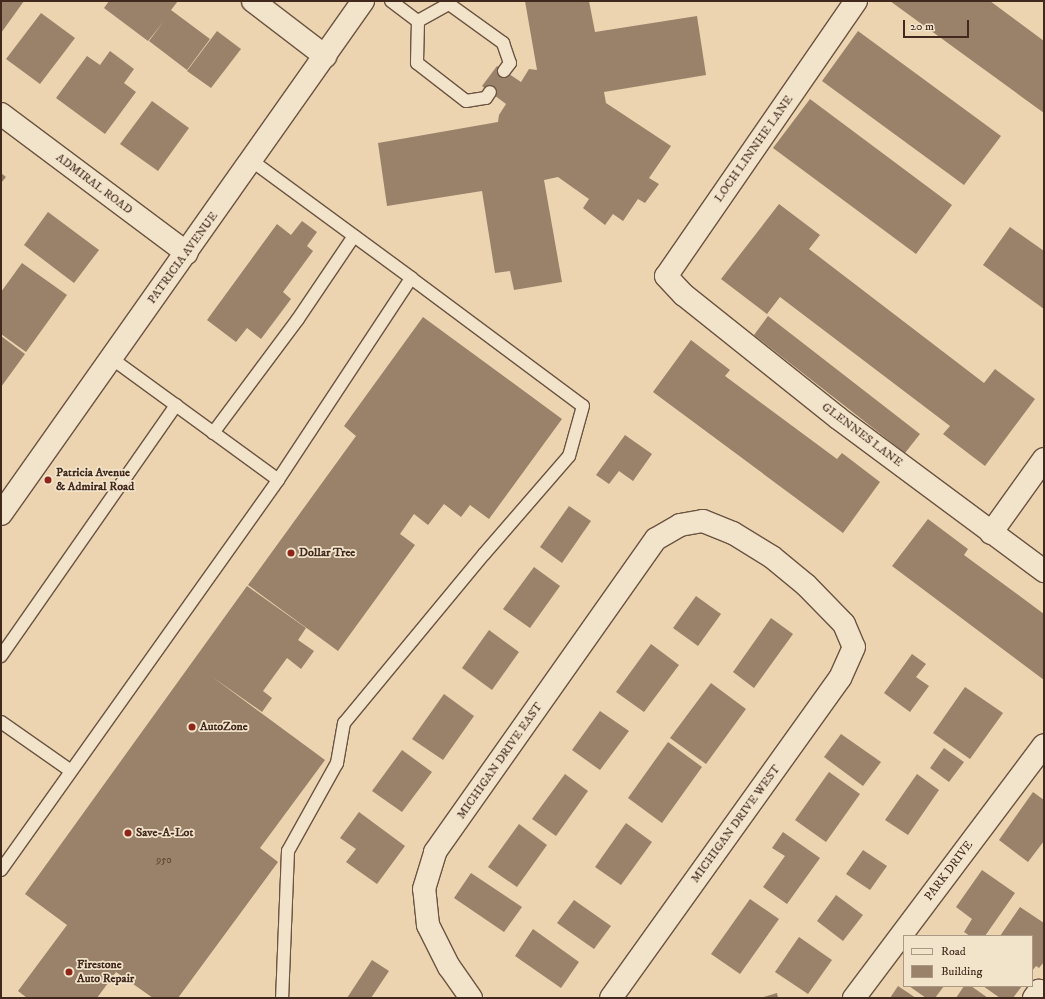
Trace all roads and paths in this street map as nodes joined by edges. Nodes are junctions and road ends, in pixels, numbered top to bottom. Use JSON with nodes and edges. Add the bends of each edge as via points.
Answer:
{"nodes":[{"id":1,"x":253,"y":1,"type":"edge"},
{"id":2,"x":363,"y":1,"type":"edge"},
{"id":3,"x":391,"y":1,"type":"edge"},
{"id":4,"x":856,"y":1,"type":"edge"},
{"id":5,"x":450,"y":3,"type":"edge"},
{"id":6,"x":418,"y":21,"type":"junction"},
{"id":7,"x":325,"y":56,"type":"junction"},
{"id":8,"x":504,"y":71,"type":"dead end"},
{"id":9,"x":490,"y":92,"type":"dead end"},
{"id":10,"x":1,"y":114,"type":"edge"},
{"id":11,"x":252,"y":161,"type":"junction"},
{"id":12,"x":354,"y":236,"type":"junction"},
{"id":13,"x":187,"y":253,"type":"junction"},
{"id":14,"x":412,"y":278,"type":"junction"},
{"id":15,"x":684,"y":295,"type":"joint"},
{"id":16,"x":111,"y":358,"type":"junction"},
{"id":17,"x":176,"y":405,"type":"junction"},
{"id":18,"x":213,"y":432,"type":"junction"},
{"id":19,"x":1044,"y":459,"type":"edge"},
{"id":20,"x":278,"y":480,"type":"junction"},
{"id":21,"x":1,"y":514,"type":"edge"},
{"id":22,"x":991,"y":533,"type":"junction"},
{"id":23,"x":656,"y":539,"type":"joint"},
{"id":24,"x":1044,"y":571,"type":"edge"},
{"id":25,"x":1,"y":656,"type":"edge"},
{"id":26,"x":1,"y":722,"type":"edge"},
{"id":27,"x":1044,"y":745,"type":"edge"},
{"id":28,"x":71,"y":771,"type":"junction"},
{"id":29,"x":1,"y":870,"type":"edge"},
{"id":30,"x":282,"y":998,"type":"edge"},
{"id":31,"x":471,"y":998,"type":"edge"},
{"id":32,"x":611,"y":998,"type":"edge"},
{"id":33,"x":854,"y":998,"type":"edge"}],
"edges":[{"from":1,"to":7,"type":"street"},
{"from":2,"to":7,"type":"street","name":"PATRICIA AVENUE"},
{"from":3,"to":6,"type":"lane"},
{"from":4,"to":15,"type":"street","name":"LOCH LINNHE LANE","via":[[666,276]]},
{"from":5,"to":6,"type":"lane"},
{"from":5,"to":8,"type":"lane","via":[[503,43],[510,64]]},
{"from":6,"to":9,"type":"lane","via":[[417,63],[466,101],[486,98]]},
{"from":7,"to":11,"type":"street","name":"PATRICIA AVENUE"},
{"from":10,"to":13,"type":"street","name":"ADMIRAL ROAD"},
{"from":11,"to":12,"type":"lane"},
{"from":11,"to":13,"type":"street","name":"PATRICIA AVENUE"},
{"from":12,"to":14,"type":"lane"},
{"from":12,"to":18,"type":"lane","via":[[298,319]]},
{"from":13,"to":16,"type":"street","name":"PATRICIA AVENUE"},
{"from":14,"to":20,"type":"lane"},
{"from":14,"to":30,"type":"lane","via":[[583,406],[569,456],[344,723],[337,763],[288,851]]},
{"from":15,"to":22,"type":"street","name":"GLENNES LANE","via":[[838,418]]},
{"from":16,"to":17,"type":"lane"},
{"from":16,"to":21,"type":"street","name":"PATRICIA AVENUE"},
{"from":17,"to":18,"type":"lane"},
{"from":17,"to":25,"type":"lane"},
{"from":18,"to":20,"type":"lane"},
{"from":19,"to":22,"type":"street"},
{"from":20,"to":28,"type":"lane"},
{"from":22,"to":24,"type":"street","name":"GLENNES LANE"},
{"from":23,"to":31,"type":"street","name":"MICHIGAN DRIVE EAST","via":[[435,852],[424,889],[428,925],[449,968]]},
{"from":23,"to":32,"type":"street","name":"MICHIGAN DRIVE WEST","via":[[680,525],[703,521],[733,532],[772,557],[806,585],[844,624],[854,647],[840,678]]},
{"from":26,"to":28,"type":"lane"},
{"from":27,"to":33,"type":"street","name":"PARK DRIVE"},
{"from":28,"to":29,"type":"lane"}]}
